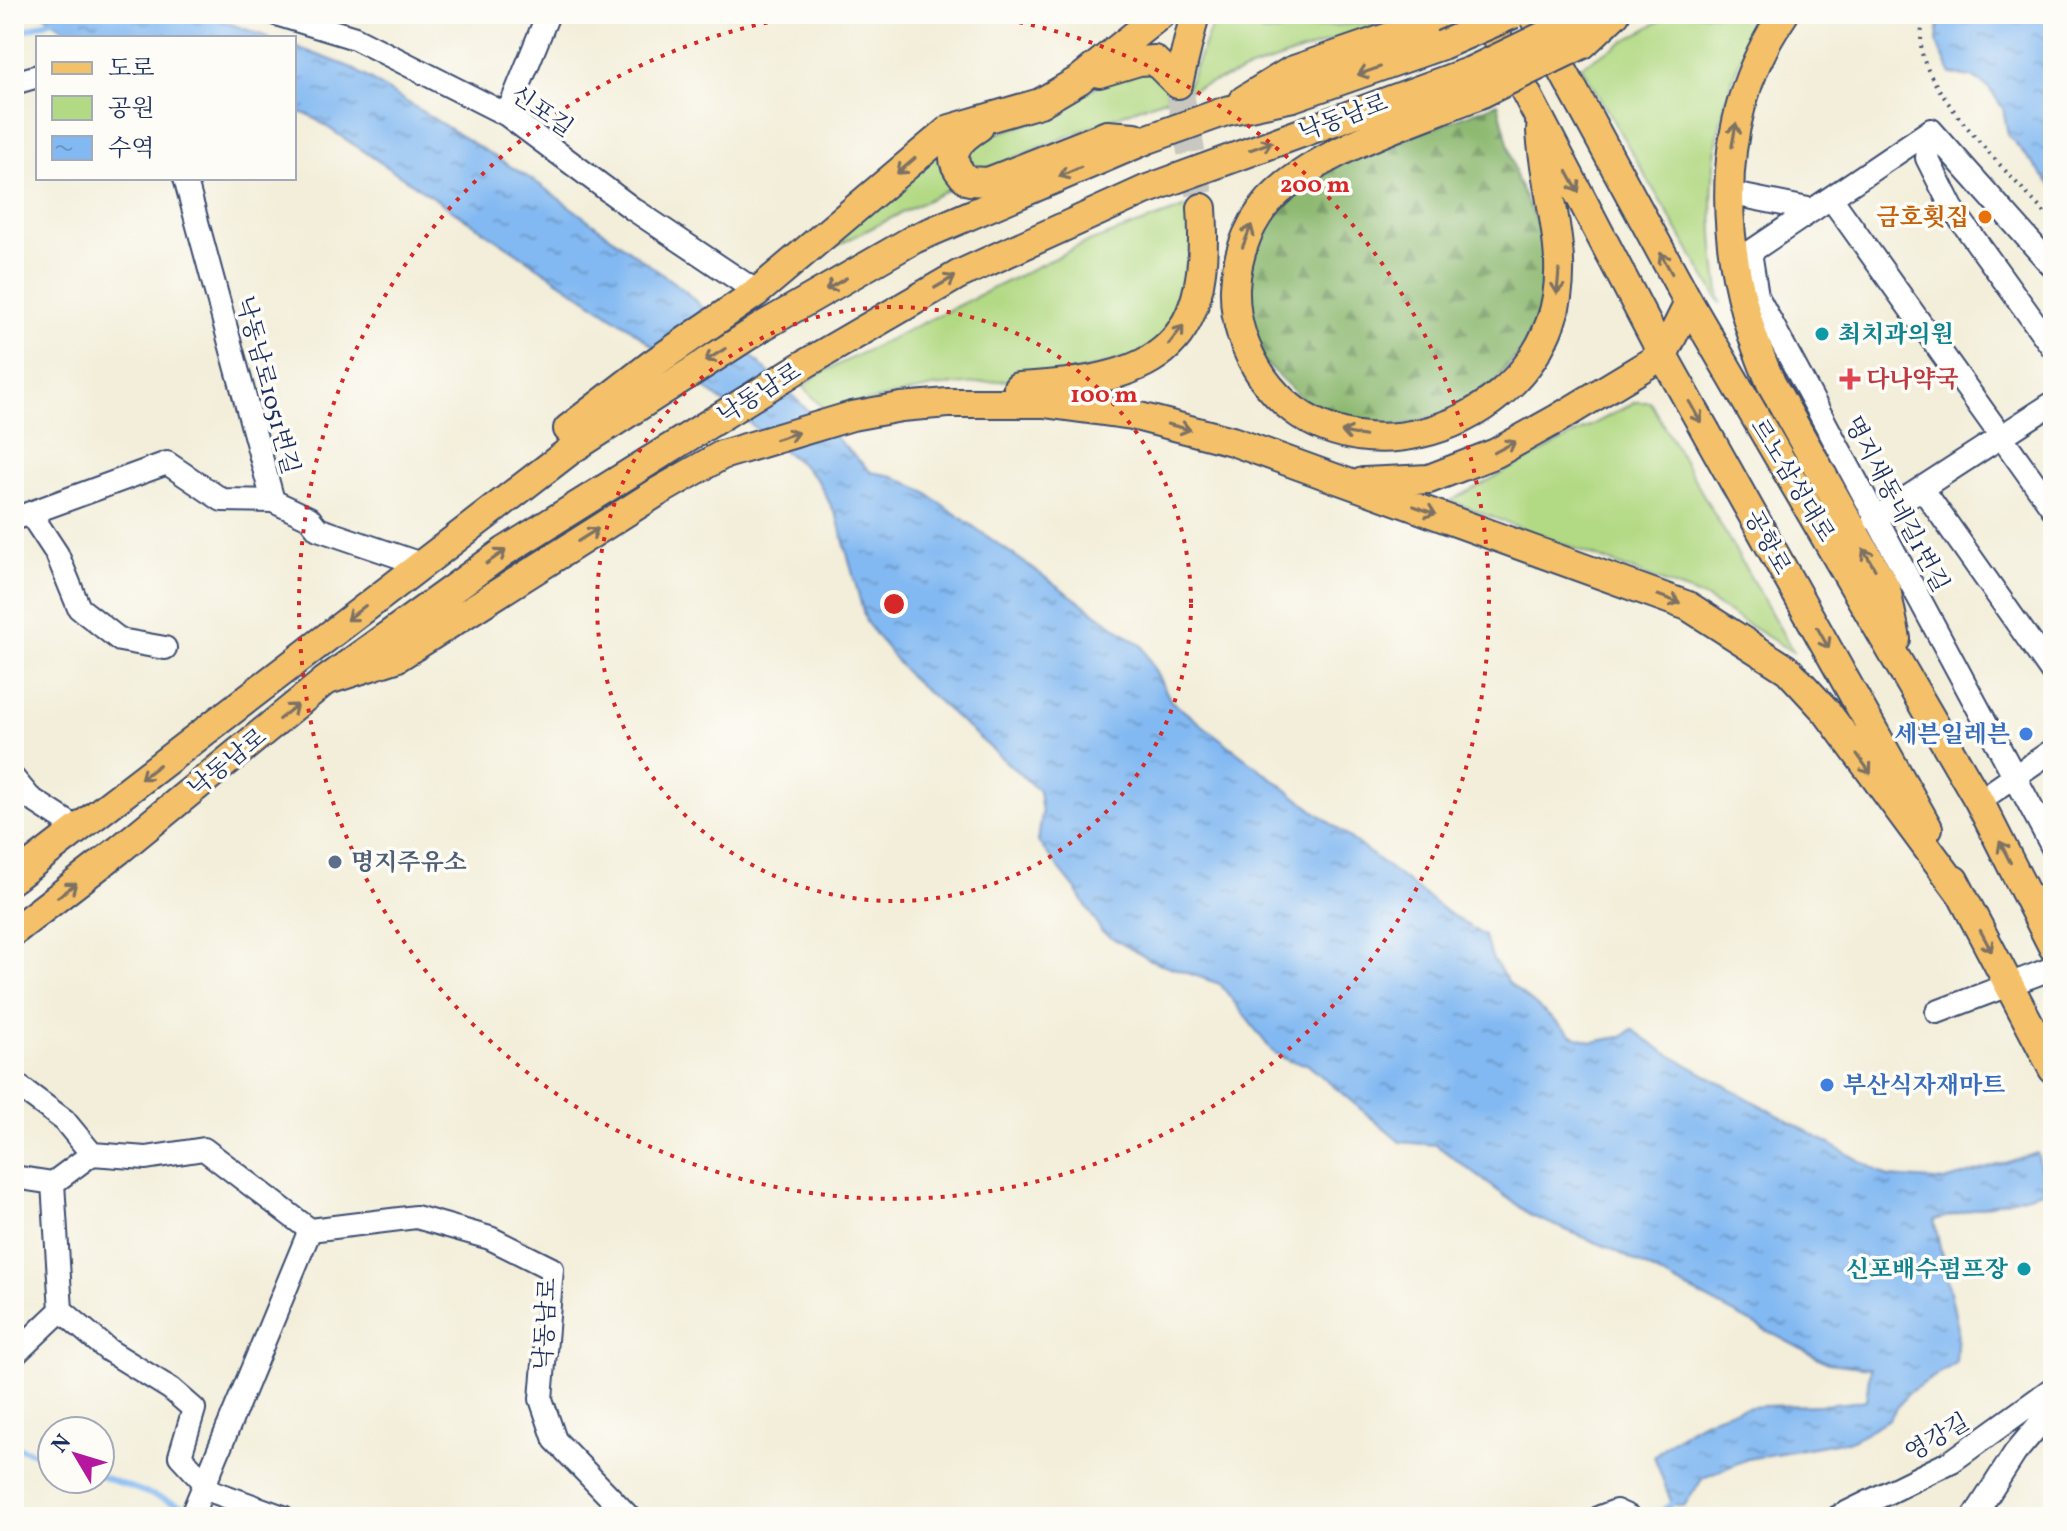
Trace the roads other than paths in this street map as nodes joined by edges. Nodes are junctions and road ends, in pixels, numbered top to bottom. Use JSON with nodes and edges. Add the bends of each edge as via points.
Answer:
{"nodes":[{"id":1,"x":276,"y":14,"type":"edge"},
{"id":2,"x":548,"y":14,"type":"edge"},
{"id":3,"x":1161,"y":14,"type":"edge"},
{"id":4,"x":1195,"y":14,"type":"edge"},
{"id":5,"x":1485,"y":14,"type":"edge"},
{"id":6,"x":1513,"y":14,"type":"edge"},
{"id":7,"x":1532,"y":14,"type":"edge"},
{"id":8,"x":1615,"y":14,"type":"edge"},
{"id":9,"x":1784,"y":14,"type":"edge"},
{"id":10,"x":1583,"y":26,"type":"edge"},
{"id":11,"x":1445,"y":28,"type":"edge"},
{"id":12,"x":36,"y":77,"type":"edge"},
{"id":13,"x":1079,"y":80,"type":"junction"},
{"id":14,"x":1475,"y":82,"type":"junction"},
{"id":15,"x":14,"y":83,"type":"edge"},
{"id":16,"x":507,"y":115,"type":"junction"},
{"id":17,"x":996,"y":115,"type":"junction"},
{"id":18,"x":1541,"y":121,"type":"junction"},
{"id":19,"x":1931,"y":130,"type":"junction"},
{"id":20,"x":1148,"y":139,"type":"junction"},
{"id":21,"x":186,"y":180,"type":"edge"},
{"id":22,"x":1728,"y":193,"type":"junction"},
{"id":23,"x":1822,"y":204,"type":"junction"},
{"id":24,"x":1202,"y":208,"type":"tunnel mouth"},
{"id":25,"x":1741,"y":258,"type":"junction"},
{"id":26,"x":2053,"y":267,"type":"edge"},
{"id":27,"x":748,"y":298,"type":"junction"},
{"id":28,"x":1689,"y":303,"type":"junction"},
{"id":29,"x":2053,"y":348,"type":"edge"},
{"id":30,"x":1663,"y":355,"type":"junction"},
{"id":31,"x":659,"y":375,"type":"junction"},
{"id":32,"x":948,"y":403,"type":"junction"},
{"id":33,"x":2053,"y":403,"type":"edge"},
{"id":34,"x":2002,"y":436,"type":"junction"},
{"id":35,"x":1350,"y":482,"type":"junction"},
{"id":36,"x":1922,"y":488,"type":"junction"},
{"id":37,"x":273,"y":501,"type":"junction"},
{"id":38,"x":2053,"y":509,"type":"edge"},
{"id":39,"x":22,"y":516,"type":"edge"},
{"id":40,"x":1874,"y":519,"type":"junction"},
{"id":41,"x":406,"y":571,"type":"junction"},
{"id":42,"x":165,"y":648,"type":"dead end"},
{"id":43,"x":1899,"y":659,"type":"junction"},
{"id":44,"x":2053,"y":674,"type":"edge"},
{"id":45,"x":325,"y":681,"type":"junction"},
{"id":46,"x":2053,"y":750,"type":"edge"},
{"id":47,"x":2014,"y":776,"type":"junction"},
{"id":48,"x":14,"y":779,"type":"edge"},
{"id":49,"x":1979,"y":801,"type":"junction"},
{"id":50,"x":78,"y":829,"type":"junction"},
{"id":51,"x":2053,"y":848,"type":"edge"},
{"id":52,"x":14,"y":878,"type":"edge"},
{"id":53,"x":1962,"y":895,"type":"junction"},
{"id":54,"x":14,"y":931,"type":"edge"},
{"id":55,"x":2053,"y":947,"type":"edge"},
{"id":56,"x":2053,"y":968,"type":"edge"},
{"id":57,"x":2009,"y":985,"type":"junction"},
{"id":58,"x":1937,"y":1012,"type":"dead end"},
{"id":59,"x":2053,"y":1069,"type":"edge"},
{"id":60,"x":14,"y":1083,"type":"edge"},
{"id":61,"x":92,"y":1154,"type":"junction"},
{"id":62,"x":14,"y":1177,"type":"edge"},
{"id":63,"x":53,"y":1183,"type":"junction"},
{"id":64,"x":310,"y":1230,"type":"junction"},
{"id":65,"x":61,"y":1310,"type":"junction"},
{"id":66,"x":14,"y":1355,"type":"edge"},
{"id":67,"x":2053,"y":1388,"type":"edge"},
{"id":68,"x":2053,"y":1408,"type":"edge"},
{"id":69,"x":204,"y":1485,"type":"junction"},
{"id":70,"x":1628,"y":1516,"type":"edge"},
{"id":71,"x":191,"y":1517,"type":"edge"},
{"id":72,"x":283,"y":1517,"type":"edge"},
{"id":73,"x":629,"y":1517,"type":"edge"},
{"id":74,"x":1600,"y":1517,"type":"edge"},
{"id":75,"x":1838,"y":1517,"type":"edge"},
{"id":76,"x":1974,"y":1517,"type":"edge"}],
"edges":[{"from":1,"to":16,"type":"street","name":"신포길","via":[[355,38]]},
{"from":2,"to":16,"type":"street"},
{"from":3,"to":13,"type":"main road"},
{"from":4,"to":13,"type":"main road","via":[[1178,84],[1158,62],[1148,60]]},
{"from":5,"to":18,"type":"main road","name":"공항로"},
{"from":6,"to":11,"type":"main road","name":"낙동남로","bridge":true},
{"from":28,"to":7,"type":"main road","name":"르노삼성대로","one_way":true},
{"from":8,"to":10,"type":"main road","name":"낙동남로"},
{"from":22,"to":9,"type":"main road","one_way":true,"via":[[1740,105]]},
{"from":10,"to":14,"type":"main road","name":"낙동남로","bridge":true},
{"from":11,"to":20,"type":"main road","name":"낙동남로","one_way":true,"via":[[1293,97],[1226,111]]},
{"from":12,"to":15,"type":"street"},
{"from":13,"to":17,"type":"main road","via":[[1040,103]]},
{"from":18,"to":14,"type":"main road","one_way":true,"via":[[1559,282],[1551,322],[1509,386],[1453,425],[1409,436],[1377,438],[1319,425],[1295,411],[1251,361],[1239,331],[1236,271],[1254,219],[1299,176]]},
{"from":45,"to":14,"type":"main road","name":"낙동남로","one_way":true,"via":[[505,551],[958,275],[1117,203]]},
{"from":16,"to":27,"type":"street","name":"신포길"},
{"from":17,"to":20,"type":"main road","via":[[963,137],[954,150],[958,170],[969,181],[988,182],[1107,135]]},
{"from":17,"to":27,"type":"main road","one_way":true,"via":[[950,129]]},
{"from":18,"to":30,"type":"main road","name":"공항로","one_way":true},
{"from":19,"to":23,"type":"street"},
{"from":19,"to":26,"type":"street"},
{"from":19,"to":29,"type":"street","via":[[1927,158],[1952,208]]},
{"from":20,"to":31,"type":"main road","name":"낙동남로","one_way":true,"via":[[914,239],[763,326]]},
{"from":21,"to":37,"type":"street","name":"낙동남로1051번길"},
{"from":22,"to":23,"type":"street"},
{"from":22,"to":25,"type":"main road"},
{"from":23,"to":25,"type":"street"},
{"from":23,"to":34,"type":"street"},
{"from":32,"to":24,"type":"main road","one_way":true,"via":[[991,388],[1118,376],[1153,360],[1187,319],[1199,286],[1205,251]]},
{"from":25,"to":40,"type":"street","name":"명지새동네길1번길"},
{"from":43,"to":25,"type":"main road","one_way":true,"via":[[1886,589],[1755,348]]},
{"from":27,"to":31,"type":"main road"},
{"from":28,"to":30,"type":"main road"},
{"from":28,"to":43,"type":"main road","name":"르노삼성대로"},
{"from":35,"to":30,"type":"main road","one_way":true,"via":[[1429,479],[1496,453]]},
{"from":30,"to":53,"type":"main road","name":"공항로","one_way":true},
{"from":31,"to":41,"type":"main road","name":"낙동남로","via":[[598,430]]},
{"from":32,"to":35,"type":"main road","one_way":true,"via":[[1044,403],[1132,415],[1232,441]]},
{"from":45,"to":32,"type":"main road","one_way":true,"via":[[396,658],[722,455],[852,416]]},
{"from":33,"to":34,"type":"street"},
{"from":34,"to":36,"type":"street"},
{"from":34,"to":38,"type":"street"},
{"from":35,"to":53,"type":"main road","one_way":true,"via":[[1688,606],[1728,629],[1788,670],[1826,711]]},
{"from":36,"to":40,"type":"street"},
{"from":36,"to":44,"type":"street"},
{"from":37,"to":39,"type":"street","via":[[222,500],[167,463]]},
{"from":37,"to":41,"type":"street","name":"낙동남로1051번길"},
{"from":39,"to":42,"type":"street","via":[[57,554],[79,608],[120,640]]},
{"from":40,"to":47,"type":"street","name":"명지새동네길1번길"},
{"from":41,"to":50,"type":"main road","name":"낙동남로","one_way":true},
{"from":43,"to":49,"type":"main road","name":"르노삼성대로"},
{"from":54,"to":45,"type":"main road","name":"낙동남로","one_way":true},
{"from":46,"to":47,"type":"street"},
{"from":47,"to":49,"type":"street"},
{"from":47,"to":51,"type":"street","name":"명지새동네길1번길"},
{"from":48,"to":50,"type":"street","via":[[30,798]]},
{"from":55,"to":49,"type":"main road","name":"르노삼성대로","one_way":true},
{"from":50,"to":52,"type":"main road","name":"낙동남로"},
{"from":53,"to":57,"type":"main road","name":"공항로","one_way":true},
{"from":56,"to":57,"type":"street"},
{"from":57,"to":58,"type":"street"},
{"from":57,"to":59,"type":"main road","name":"공항로"},
{"from":60,"to":61,"type":"street","via":[[64,1120]]},
{"from":61,"to":63,"type":"street"},
{"from":61,"to":64,"type":"street","via":[[146,1158],[204,1149]]},
{"from":62,"to":63,"type":"street"},
{"from":63,"to":65,"type":"street"},
{"from":64,"to":69,"type":"street"},
{"from":64,"to":73,"type":"street","name":"낙동남로","via":[[416,1217],[490,1238],[552,1269],[541,1399],[555,1440]]},
{"from":65,"to":66,"type":"street"},
{"from":65,"to":69,"type":"street","via":[[108,1350],[194,1409],[180,1456]]},
{"from":67,"to":75,"type":"street","name":"영강길","via":[[1952,1461]]},
{"from":68,"to":76,"type":"street","via":[[2015,1453]]},
{"from":69,"to":71,"type":"street"},
{"from":69,"to":72,"type":"street"},
{"from":70,"to":74,"type":"street","via":[[1616,1511]]}]}
